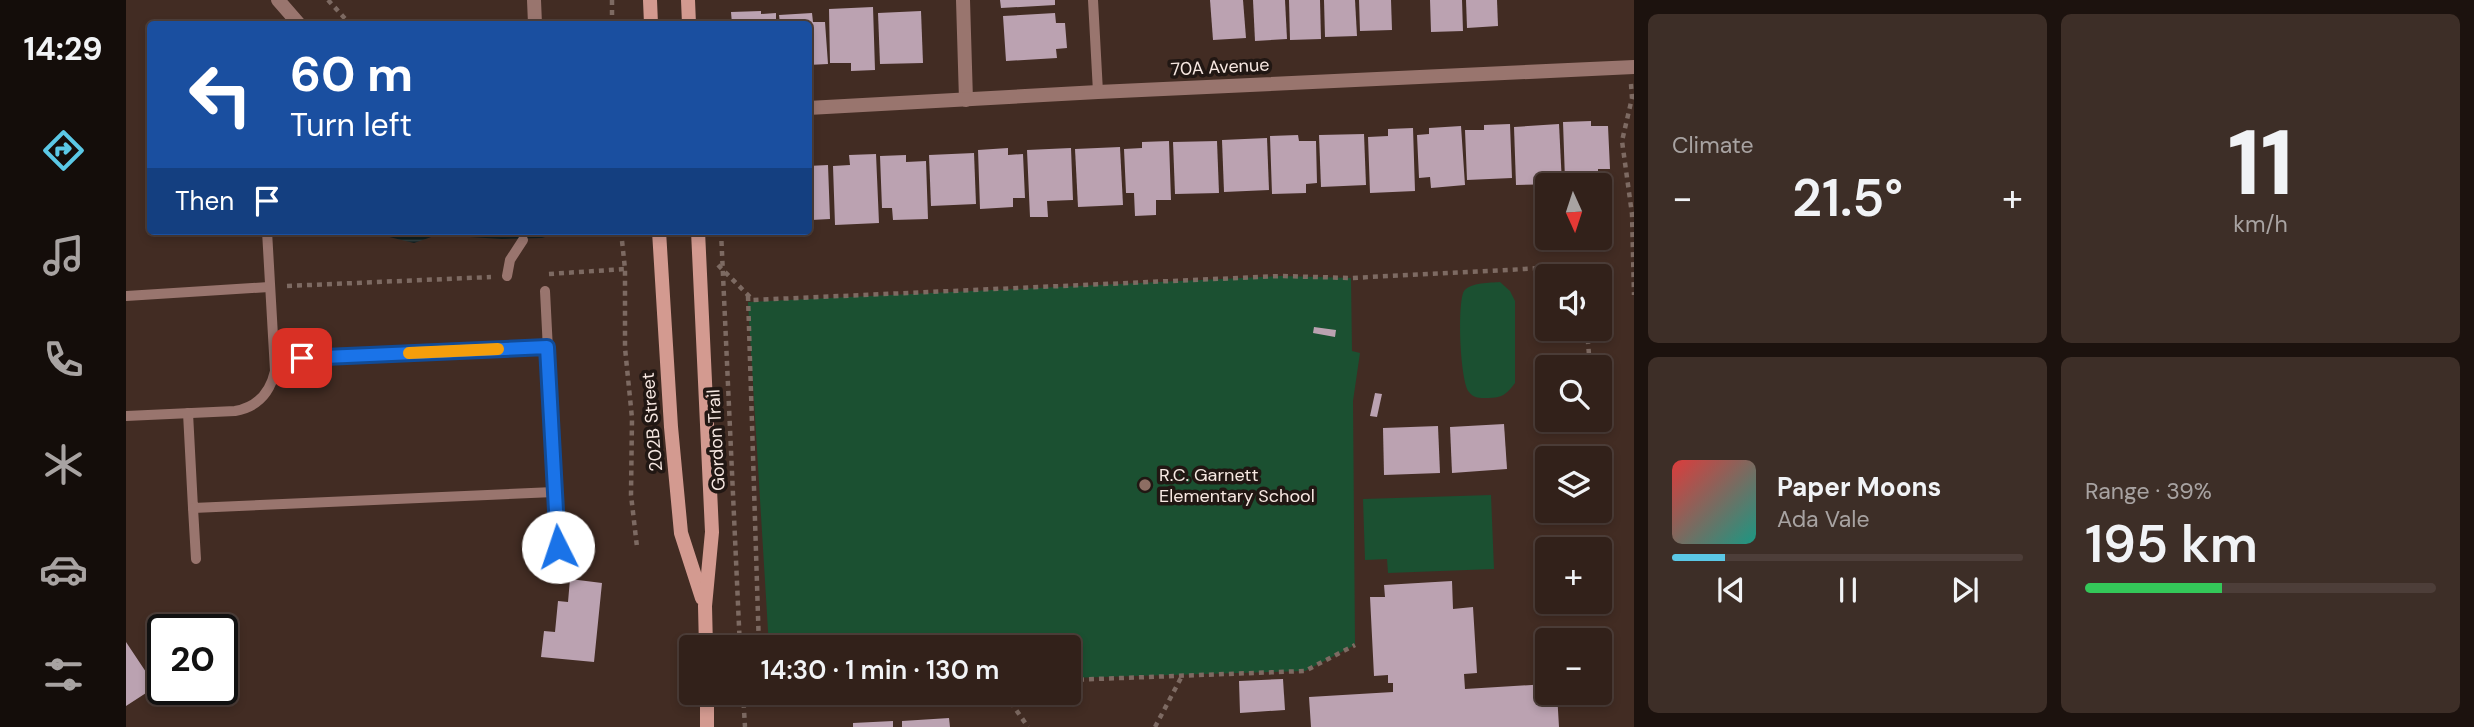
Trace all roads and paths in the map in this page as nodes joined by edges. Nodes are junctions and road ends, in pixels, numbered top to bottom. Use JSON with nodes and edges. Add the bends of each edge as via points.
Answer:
{"nodes":[{"id":1,"x":278,"y":0,"type":"edge"},
{"id":2,"x":328,"y":0,"type":"edge"},
{"id":3,"x":534,"y":0,"type":"edge"},
{"id":4,"x":612,"y":0,"type":"edge"},
{"id":5,"x":650,"y":0,"type":"edge"},
{"id":6,"x":688,"y":0,"type":"edge"},
{"id":7,"x":963,"y":0,"type":"edge"},
{"id":8,"x":1093,"y":0,"type":"edge"},
{"id":9,"x":296,"y":21,"type":"edge"},
{"id":10,"x":347,"y":21,"type":"edge"},
{"id":11,"x":535,"y":21,"type":"edge"},
{"id":12,"x":612,"y":21,"type":"edge"},
{"id":13,"x":651,"y":21,"type":"edge"},
{"id":14,"x":689,"y":21,"type":"edge"},
{"id":15,"x":1632,"y":67,"type":"edge"},
{"id":16,"x":1097,"y":92,"type":"junction"},
{"id":17,"x":966,"y":100,"type":"junction"},
{"id":18,"x":812,"y":108,"type":"edge"},
{"id":19,"x":267,"y":235,"type":"edge"},
{"id":20,"x":621,"y":235,"type":"edge"},
{"id":21,"x":659,"y":235,"type":"edge"},
{"id":22,"x":698,"y":235,"type":"edge"},
{"id":23,"x":721,"y":235,"type":"edge"},
{"id":24,"x":523,"y":240,"type":"dead end"},
{"id":25,"x":698,"y":249,"type":"junction"},
{"id":26,"x":722,"y":268,"type":"junction"},
{"id":27,"x":1535,"y":268,"type":"edge"},
{"id":28,"x":625,"y":269,"type":"junction"},
{"id":29,"x":546,"y":274,"type":"dead end"},
{"id":30,"x":507,"y":276,"type":"joint"},
{"id":31,"x":269,"y":287,"type":"junction"},
{"id":32,"x":545,"y":291,"type":"dead end"},
{"id":33,"x":748,"y":295,"type":"junction"},
{"id":34,"x":1634,"y":295,"type":"edge"},
{"id":35,"x":126,"y":296,"type":"edge"},
{"id":36,"x":547,"y":347,"type":"junction"},
{"id":37,"x":275,"y":359,"type":"junction"},
{"id":38,"x":188,"y":413,"type":"junction"},
{"id":39,"x":126,"y":416,"type":"edge"},
{"id":40,"x":554,"y":492,"type":"junction"},
{"id":41,"x":193,"y":508,"type":"junction"},
{"id":42,"x":558,"y":547,"type":"dead end"},
{"id":43,"x":637,"y":547,"type":"dead end"},
{"id":44,"x":196,"y":559,"type":"dead end"},
{"id":45,"x":705,"y":606,"type":"junction"},
{"id":46,"x":706,"y":635,"type":"edge"},
{"id":47,"x":739,"y":635,"type":"edge"},
{"id":48,"x":759,"y":635,"type":"edge"},
{"id":49,"x":1355,"y":645,"type":"dead end"},
{"id":50,"x":1182,"y":676,"type":"junction"},
{"id":51,"x":1081,"y":680,"type":"edge"},
{"id":52,"x":707,"y":705,"type":"edge"},
{"id":53,"x":743,"y":705,"type":"edge"},
{"id":54,"x":1014,"y":705,"type":"edge"},
{"id":55,"x":707,"y":727,"type":"edge"},
{"id":56,"x":744,"y":727,"type":"edge"},
{"id":57,"x":1028,"y":727,"type":"edge"},
{"id":58,"x":1155,"y":727,"type":"edge"}],
"edges":[{"from":1,"to":9,"type":"street"},
{"from":2,"to":10,"type":"path"},
{"from":3,"to":11,"type":"street"},
{"from":4,"to":12,"type":"path"},
{"from":5,"to":13,"type":"main road"},
{"from":6,"to":14,"type":"main road"},
{"from":7,"to":17,"type":"street"},
{"from":8,"to":16,"type":"lane"},
{"from":15,"to":16,"type":"street","name":"70A Avenue"},
{"from":15,"to":34,"type":"path","via":[[1632,97],[1622,141],[1632,214]]},
{"from":16,"to":17,"type":"street","name":"70A Avenue"},
{"from":17,"to":18,"type":"street","name":"70A Avenue"},
{"from":19,"to":31,"type":"lane"},
{"from":20,"to":28,"type":"path"},
{"from":21,"to":45,"type":"main road","name":"202B Street","via":[[681,533]]},
{"from":22,"to":25,"type":"main road","name":"202B Street"},
{"from":23,"to":26,"type":"path","name":"Gordon Trail"},
{"from":24,"to":30,"type":"lane","via":[[510,260]]},
{"from":25,"to":26,"type":"path"},
{"from":25,"to":45,"type":"main road","name":"202B Street","via":[[712,532]]},
{"from":26,"to":33,"type":"path"},
{"from":26,"to":47,"type":"path","name":"Gordon Trail"},
{"from":27,"to":33,"type":"path","via":[[753,300]]},
{"from":28,"to":29,"type":"path"},
{"from":28,"to":43,"type":"path","via":[[631,495]]},
{"from":30,"to":31,"type":"path"},
{"from":31,"to":35,"type":"lane"},
{"from":31,"to":37,"type":"lane"},
{"from":32,"to":36,"type":"lane"},
{"from":33,"to":48,"type":"path"},
{"from":36,"to":37,"type":"lane"},
{"from":36,"to":40,"type":"lane"},
{"from":37,"to":38,"type":"lane","via":[[272,384],[253,405],[235,411]]},
{"from":38,"to":39,"type":"lane"},
{"from":38,"to":41,"type":"lane"},
{"from":40,"to":41,"type":"lane"},
{"from":40,"to":42,"type":"lane"},
{"from":41,"to":44,"type":"lane"},
{"from":45,"to":46,"type":"main road","name":"202B Street"},
{"from":49,"to":50,"type":"path","via":[[1305,671]]},
{"from":50,"to":51,"type":"path"},
{"from":50,"to":58,"type":"path"},
{"from":52,"to":55,"type":"main road"},
{"from":53,"to":56,"type":"path"},
{"from":54,"to":57,"type":"path"}]}
